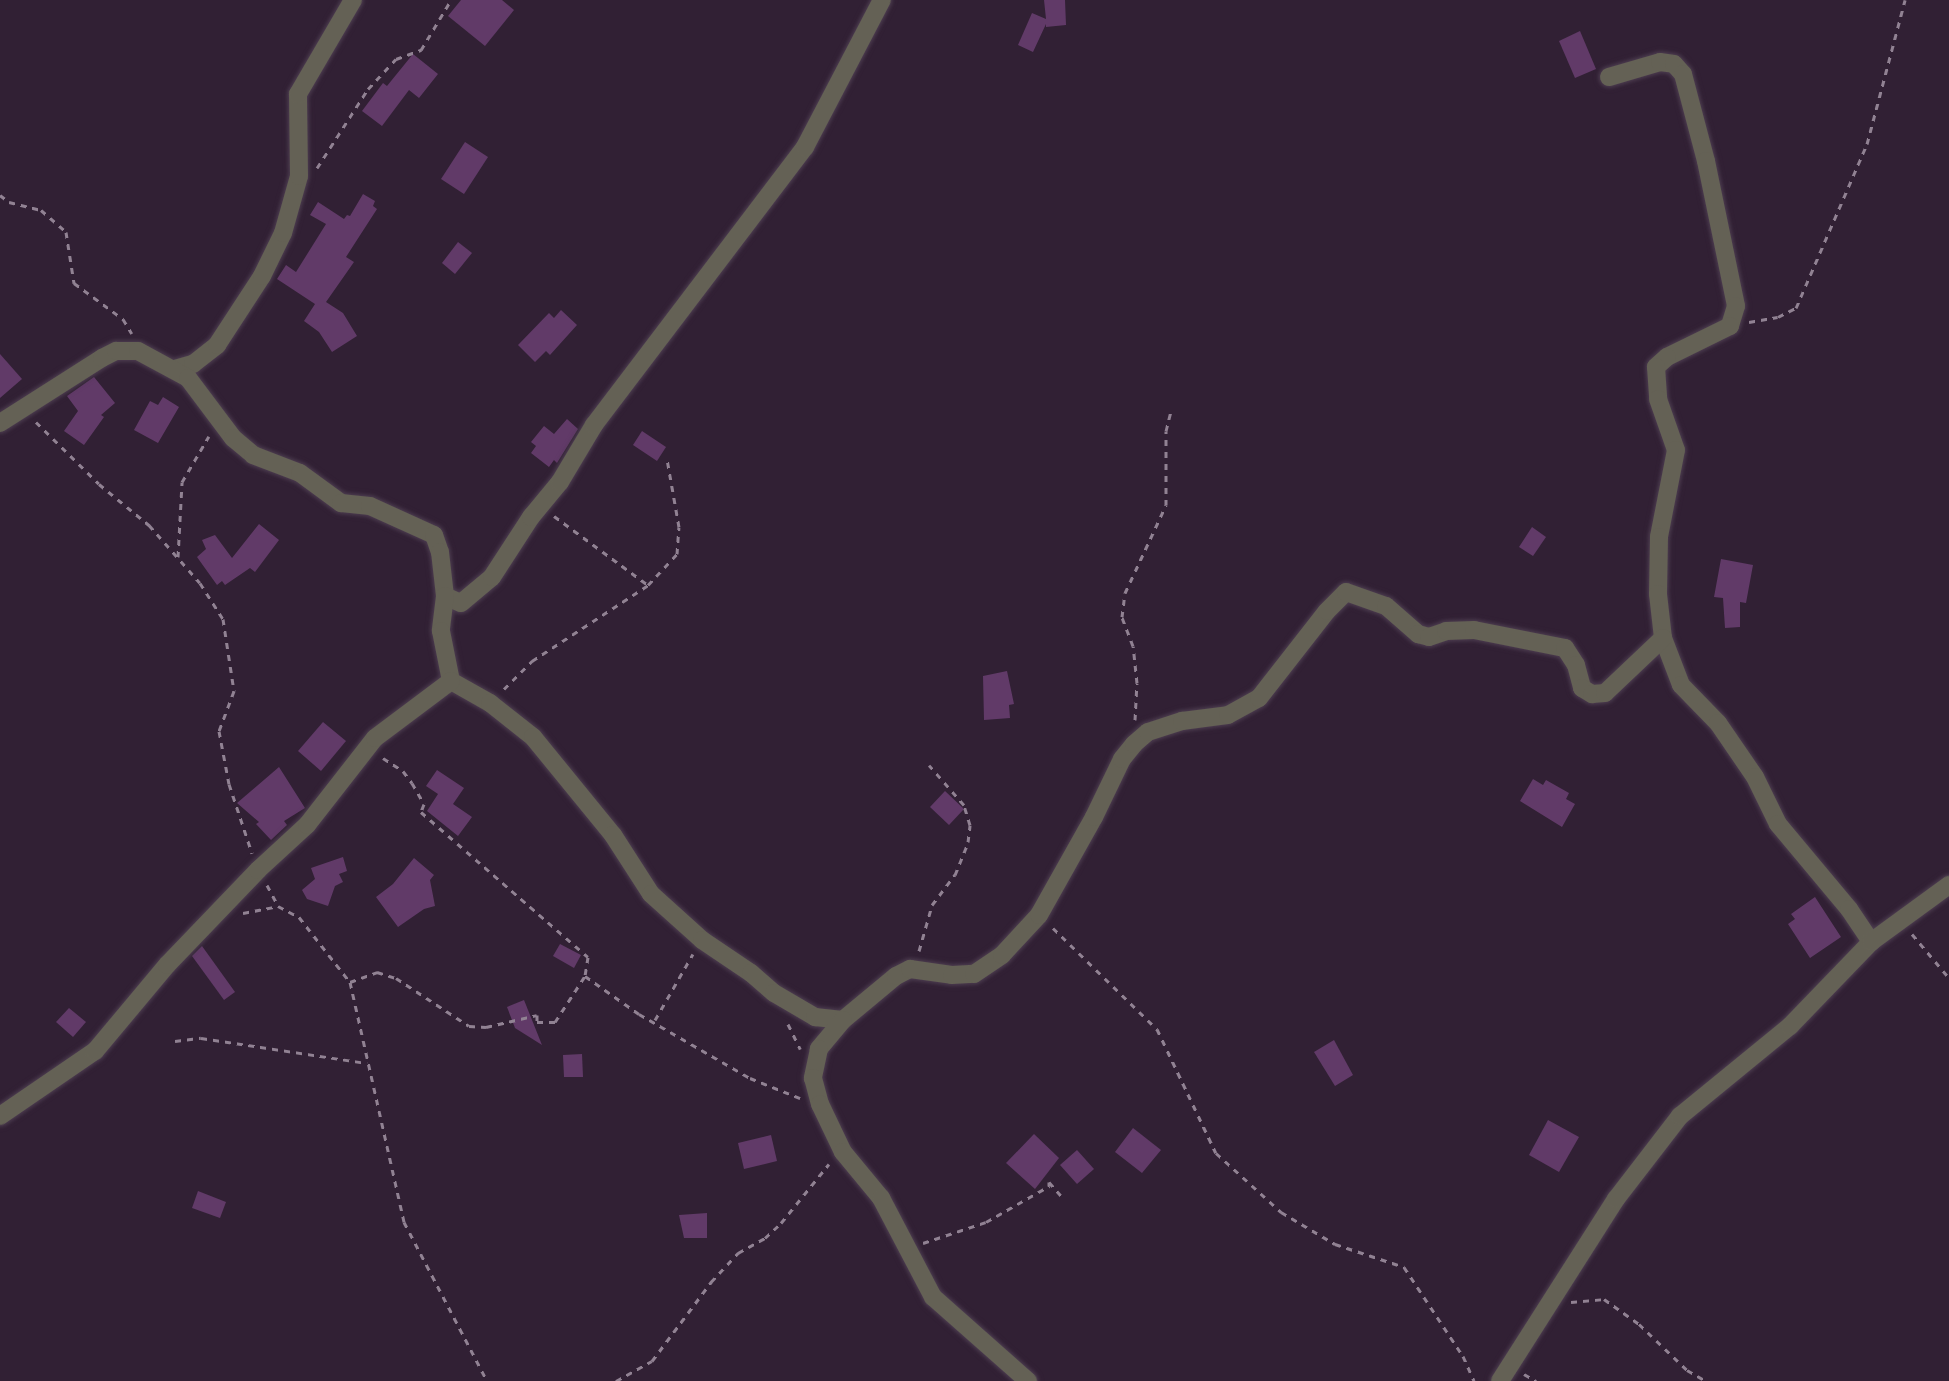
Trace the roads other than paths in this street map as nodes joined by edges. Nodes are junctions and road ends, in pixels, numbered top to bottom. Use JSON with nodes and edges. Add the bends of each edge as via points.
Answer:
{"nodes":[{"id":1,"x":353,"y":0,"type":"edge"},
{"id":2,"x":882,"y":0,"type":"edge"},
{"id":3,"x":1609,"y":77,"type":"dead end"},
{"id":4,"x":175,"y":369,"type":"junction"},
{"id":5,"x":7,"y":420,"type":"edge"},
{"id":6,"x":445,"y":596,"type":"junction"},
{"id":7,"x":1663,"y":638,"type":"junction"},
{"id":8,"x":451,"y":681,"type":"junction"},
{"id":9,"x":1949,"y":885,"type":"edge"},
{"id":10,"x":1871,"y":942,"type":"junction"},
{"id":11,"x":843,"y":1020,"type":"junction"},
{"id":12,"x":0,"y":1116,"type":"edge"},
{"id":13,"x":1028,"y":1381,"type":"edge"},
{"id":14,"x":1500,"y":1381,"type":"edge"}],
"edges":[{"from":1,"to":4,"type":"street","via":[[298,94],[299,176],[283,233],[231,327],[206,356]]},
{"from":2,"to":6,"type":"street","via":[[805,147],[594,425],[492,577],[461,603]]},
{"from":3,"to":7,"type":"street","via":[[1660,62],[1674,64],[1683,74],[1736,306],[1730,326],[1656,367],[1658,399],[1676,450],[1659,537]]},
{"from":4,"to":5,"type":"street","via":[[138,351],[116,351]]},
{"from":4,"to":6,"type":"street","via":[[194,384],[243,448],[300,473],[341,503],[370,506],[434,535]]},
{"from":6,"to":8,"type":"street","via":[[441,631]]},
{"from":7,"to":10,"type":"street","via":[[1681,685],[1718,723],[1755,777],[1778,824]]},
{"from":7,"to":11,"type":"street","via":[[1605,693],[1592,694],[1582,688],[1565,648],[1474,630],[1429,637],[1386,606],[1346,592],[1259,698],[1228,715],[1148,732],[1134,744],[1039,915],[1002,955],[974,974],[910,969]]},
{"from":8,"to":11,"type":"street","via":[[533,737],[613,835],[651,894],[702,940],[815,1017]]},
{"from":8,"to":12,"type":"street","via":[[375,738],[307,825],[167,965],[95,1051]]},
{"from":9,"to":10,"type":"street"},
{"from":10,"to":14,"type":"street","via":[[1790,1026],[1680,1116],[1616,1199]]},
{"from":11,"to":13,"type":"street","via":[[819,1049],[813,1078],[843,1152],[881,1198],[933,1297]]}]}
